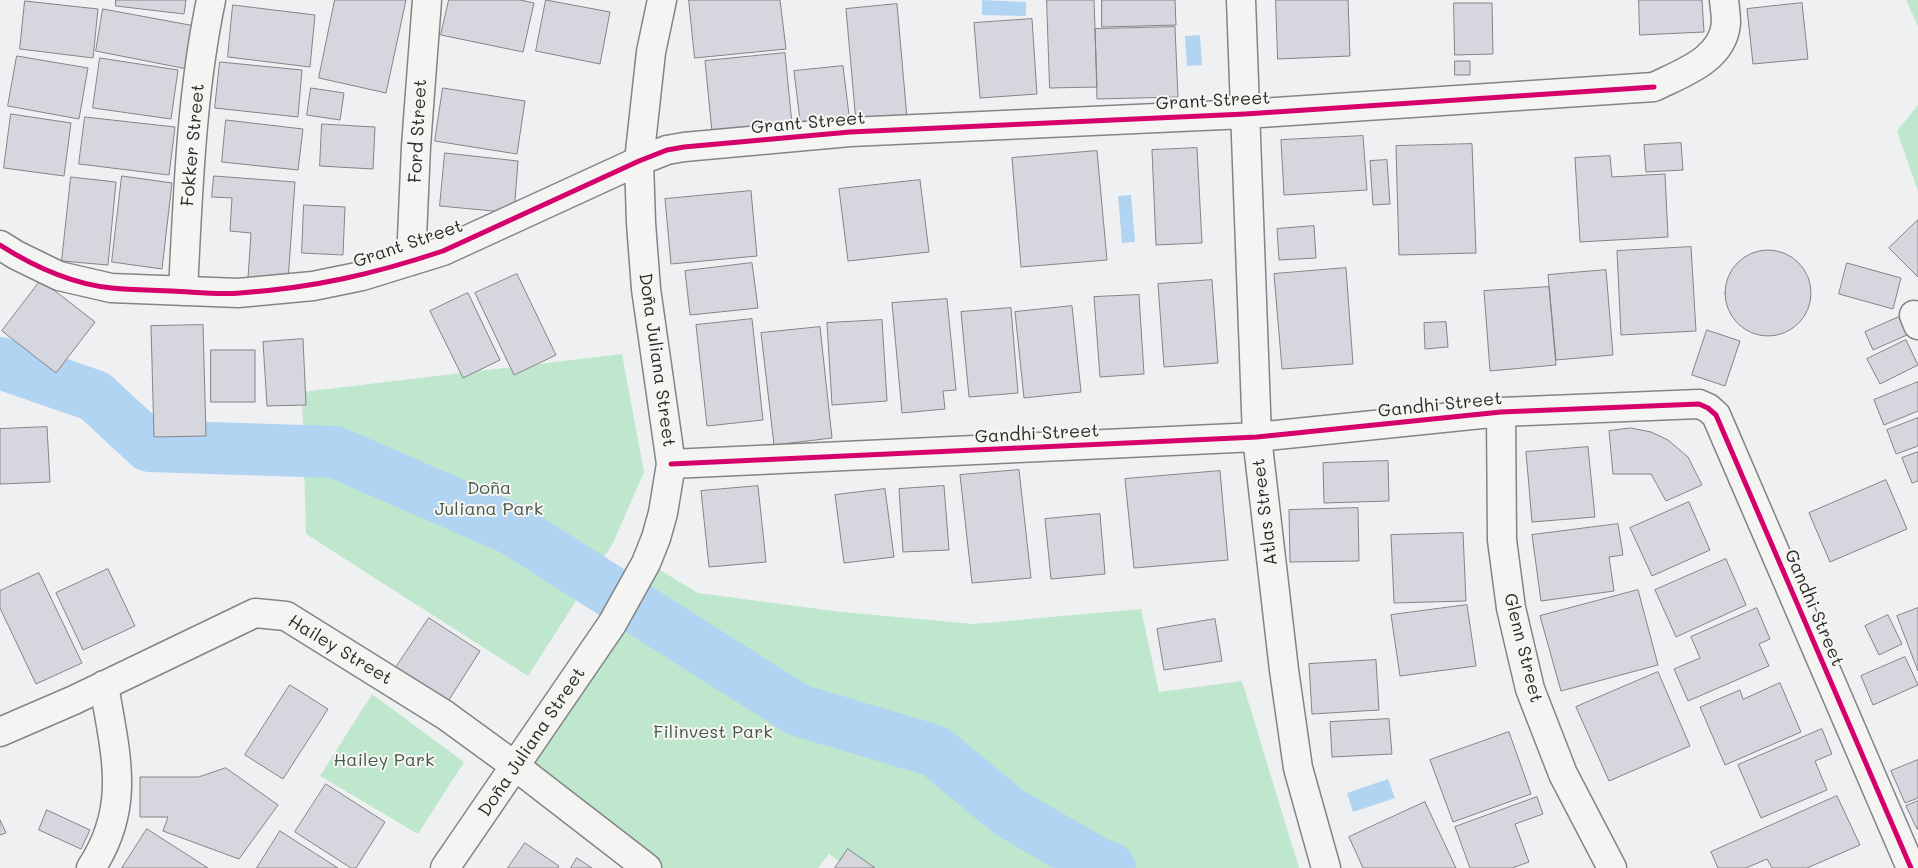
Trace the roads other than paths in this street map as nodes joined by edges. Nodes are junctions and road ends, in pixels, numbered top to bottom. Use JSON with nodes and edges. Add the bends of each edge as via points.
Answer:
{"nodes":[{"id":1,"x":211,"y":0,"type":"edge"},
{"id":2,"x":428,"y":0,"type":"edge"},
{"id":3,"x":662,"y":0,"type":"edge"},
{"id":4,"x":1241,"y":0,"type":"edge"},
{"id":5,"x":1724,"y":0,"type":"edge"},
{"id":6,"x":1245,"y":114,"type":"junction"},
{"id":7,"x":639,"y":161,"type":"junction"},
{"id":8,"x":0,"y":245,"type":"edge"},
{"id":9,"x":411,"y":262,"type":"junction"},
{"id":10,"x":183,"y":291,"type":"junction"},
{"id":11,"x":1501,"y":412,"type":"junction"},
{"id":12,"x":1257,"y":438,"type":"junction"},
{"id":13,"x":671,"y":464,"type":"junction"},
{"id":14,"x":104,"y":685,"type":"junction"},
{"id":15,"x":0,"y":732,"type":"edge"},
{"id":16,"x":515,"y":766,"type":"junction"},
{"id":17,"x":91,"y":868,"type":"edge"},
{"id":18,"x":445,"y":868,"type":"edge"},
{"id":19,"x":647,"y":868,"type":"edge"},
{"id":20,"x":1326,"y":868,"type":"edge"},
{"id":21,"x":1612,"y":868,"type":"edge"},
{"id":22,"x":1911,"y":868,"type":"edge"}],
"edges":[{"from":1,"to":10,"type":"street","name":"Fokker Street","via":[[191,134]]},
{"from":2,"to":9,"type":"street","name":"Ford Street","via":[[416,146]]},
{"from":3,"to":7,"type":"street","name":"Doña Juliana Street","via":[[651,52]]},
{"from":4,"to":6,"type":"street","name":"Atlas Street"},
{"from":5,"to":6,"type":"street","name":"Grant Street","via":[[1726,23],[1719,46],[1700,63],[1654,87]]},
{"from":6,"to":7,"type":"street","name":"Grant Street","via":[[850,132],[684,147]]},
{"from":6,"to":12,"type":"street","name":"Atlas Street"},
{"from":7,"to":9,"type":"street","name":"Grant Street","via":[[443,251]]},
{"from":7,"to":13,"type":"street","name":"Doña Juliana Street","via":[[646,289]]},
{"from":8,"to":10,"type":"street","name":"Grant Street","via":[[59,276],[111,288]]},
{"from":9,"to":10,"type":"street","name":"Grant Street","via":[[313,286],[238,293]]},
{"from":11,"to":12,"type":"street","name":"Gandhi Street"},
{"from":11,"to":21,"type":"street","name":"Glenn Street","via":[[1502,540],[1511,608],[1530,690],[1563,774]]},
{"from":11,"to":22,"type":"street","name":"Gandhi Street","via":[[1699,404],[1716,415]]},
{"from":12,"to":13,"type":"street","name":"Gandhi Street"},
{"from":12,"to":20,"type":"street","name":"Atlas Street","via":[[1298,768]]},
{"from":13,"to":16,"type":"street","name":"Doña Juliana Street","via":[[663,514],[646,563],[612,624]]},
{"from":14,"to":15,"type":"street","name":"Hailey Street"},
{"from":14,"to":16,"type":"street","name":"Hailey Street","via":[[256,614],[286,616],[445,714]]},
{"from":14,"to":17,"type":"street","via":[[118,794],[110,832]]},
{"from":16,"to":18,"type":"street","name":"Doña Juliana Street"},
{"from":16,"to":19,"type":"street","name":"Hailey Street"}]}
